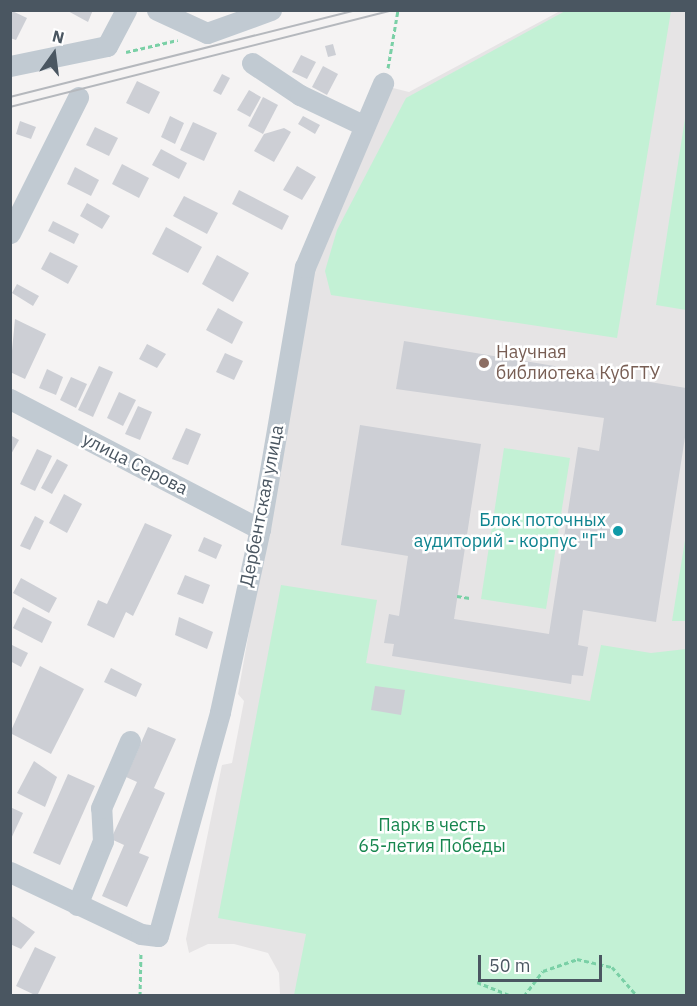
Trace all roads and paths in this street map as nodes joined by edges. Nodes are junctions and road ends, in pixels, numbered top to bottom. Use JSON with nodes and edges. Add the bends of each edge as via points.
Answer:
{"nodes":[{"id":1,"x":126,"y":10,"type":"edge"},
{"id":2,"x":157,"y":10,"type":"edge"},
{"id":3,"x":271,"y":10,"type":"edge"},
{"id":4,"x":398,"y":10,"type":"edge"},
{"id":5,"x":252,"y":63,"type":"dead end"},
{"id":6,"x":10,"y":66,"type":"edge"},
{"id":7,"x":383,"y":83,"type":"joint"},
{"id":8,"x":78,"y":97,"type":"dead end"},
{"id":9,"x":363,"y":125,"type":"junction"},
{"id":10,"x":10,"y":233,"type":"edge"},
{"id":11,"x":10,"y":399,"type":"edge"},
{"id":12,"x":260,"y":529,"type":"junction"},
{"id":13,"x":457,"y":596,"type":"dead end"},
{"id":14,"x":470,"y":598,"type":"dead end"},
{"id":15,"x":130,"y":741,"type":"dead end"},
{"id":16,"x":10,"y":872,"type":"edge"},
{"id":17,"x":78,"y":905,"type":"junction"},
{"id":18,"x":149,"y":935,"type":"junction"},
{"id":19,"x":477,"y":982,"type":"dead end"},
{"id":20,"x":140,"y":996,"type":"edge"},
{"id":21,"x":512,"y":996,"type":"edge"},
{"id":22,"x":524,"y":996,"type":"edge"},
{"id":23,"x":637,"y":996,"type":"edge"}],
"edges":[{"from":1,"to":6,"type":"street","via":[[108,46]]},
{"from":2,"to":3,"type":"street","via":[[207,33]]},
{"from":4,"to":7,"type":"path"},
{"from":5,"to":9,"type":"street","via":[[300,95]]},
{"from":7,"to":9,"type":"street","name":"Дербентская улица"},
{"from":8,"to":10,"type":"street"},
{"from":9,"to":12,"type":"street","name":"Дербентская улица","via":[[305,267]]},
{"from":11,"to":12,"type":"street","name":"улица Серова"},
{"from":12,"to":18,"type":"street","name":"Дербентская улица","via":[[220,712]]},
{"from":13,"to":14,"type":"path"},
{"from":15,"to":17,"type":"street","via":[[101,808],[103,841]]},
{"from":16,"to":17,"type":"street"},
{"from":17,"to":18,"type":"street"},
{"from":18,"to":20,"type":"path"},
{"from":19,"to":21,"type":"path"},
{"from":22,"to":23,"type":"path","via":[[543,971],[577,959],[612,967]]}]}
